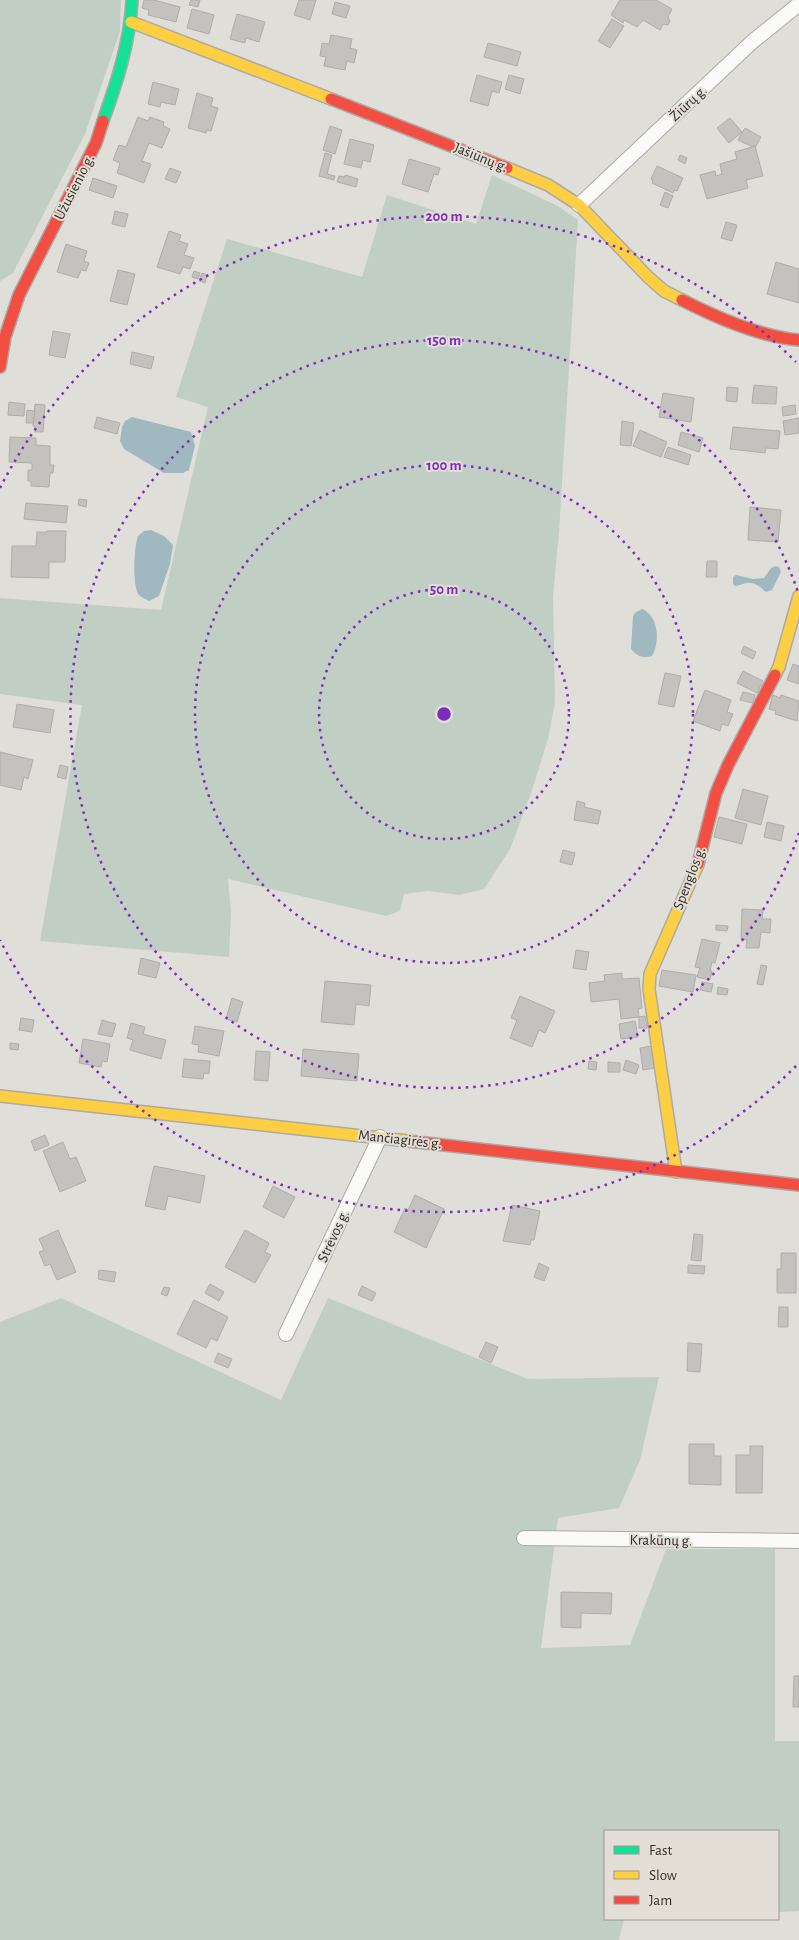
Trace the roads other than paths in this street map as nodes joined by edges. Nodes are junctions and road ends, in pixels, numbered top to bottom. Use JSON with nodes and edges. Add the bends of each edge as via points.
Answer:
{"nodes":[{"id":1,"x":132,"y":0,"type":"edge"},
{"id":2,"x":799,"y":4,"type":"edge"},
{"id":3,"x":131,"y":22,"type":"junction"},
{"id":4,"x":579,"y":205,"type":"junction"},
{"id":5,"x":2,"y":337,"type":"edge"},
{"id":6,"x":799,"y":341,"type":"edge"},
{"id":7,"x":0,"y":368,"type":"edge"},
{"id":8,"x":799,"y":596,"type":"edge"},
{"id":9,"x":0,"y":1096,"type":"edge"},
{"id":10,"x":380,"y":1137,"type":"junction"},
{"id":11,"x":676,"y":1172,"type":"junction"},
{"id":12,"x":799,"y":1185,"type":"edge"},
{"id":13,"x":286,"y":1334,"type":"dead end"},
{"id":14,"x":524,"y":1538,"type":"dead end"},
{"id":15,"x":799,"y":1541,"type":"edge"}],
"edges":[{"from":1,"to":3,"type":"street","name":"Užusienio g."},
{"from":2,"to":4,"type":"street","name":"Žiūrų g.","via":[[752,42]]},
{"from":3,"to":4,"type":"street","name":"Jašiūnų g.","via":[[483,158],[548,185]]},
{"from":3,"to":5,"type":"street","name":"Užusienio g.","via":[[117,81],[96,143],[19,295]]},
{"from":4,"to":6,"type":"street","name":"Jašiūnų g.","via":[[664,291],[699,309],[763,333]]},
{"from":5,"to":7,"type":"street","name":"Užusienio g."},
{"from":8,"to":11,"type":"street","name":"Spenglos g.","via":[[779,667],[716,793],[698,863],[650,974],[648,989]]},
{"from":9,"to":10,"type":"street","name":"Mančiagirės g."},
{"from":10,"to":11,"type":"street","name":"Mančiagirės g."},
{"from":10,"to":13,"type":"street","name":"Strėvos g."},
{"from":11,"to":12,"type":"street","name":"Mančiagirės g."},
{"from":14,"to":15,"type":"street","name":"Krakūnų g."}]}
